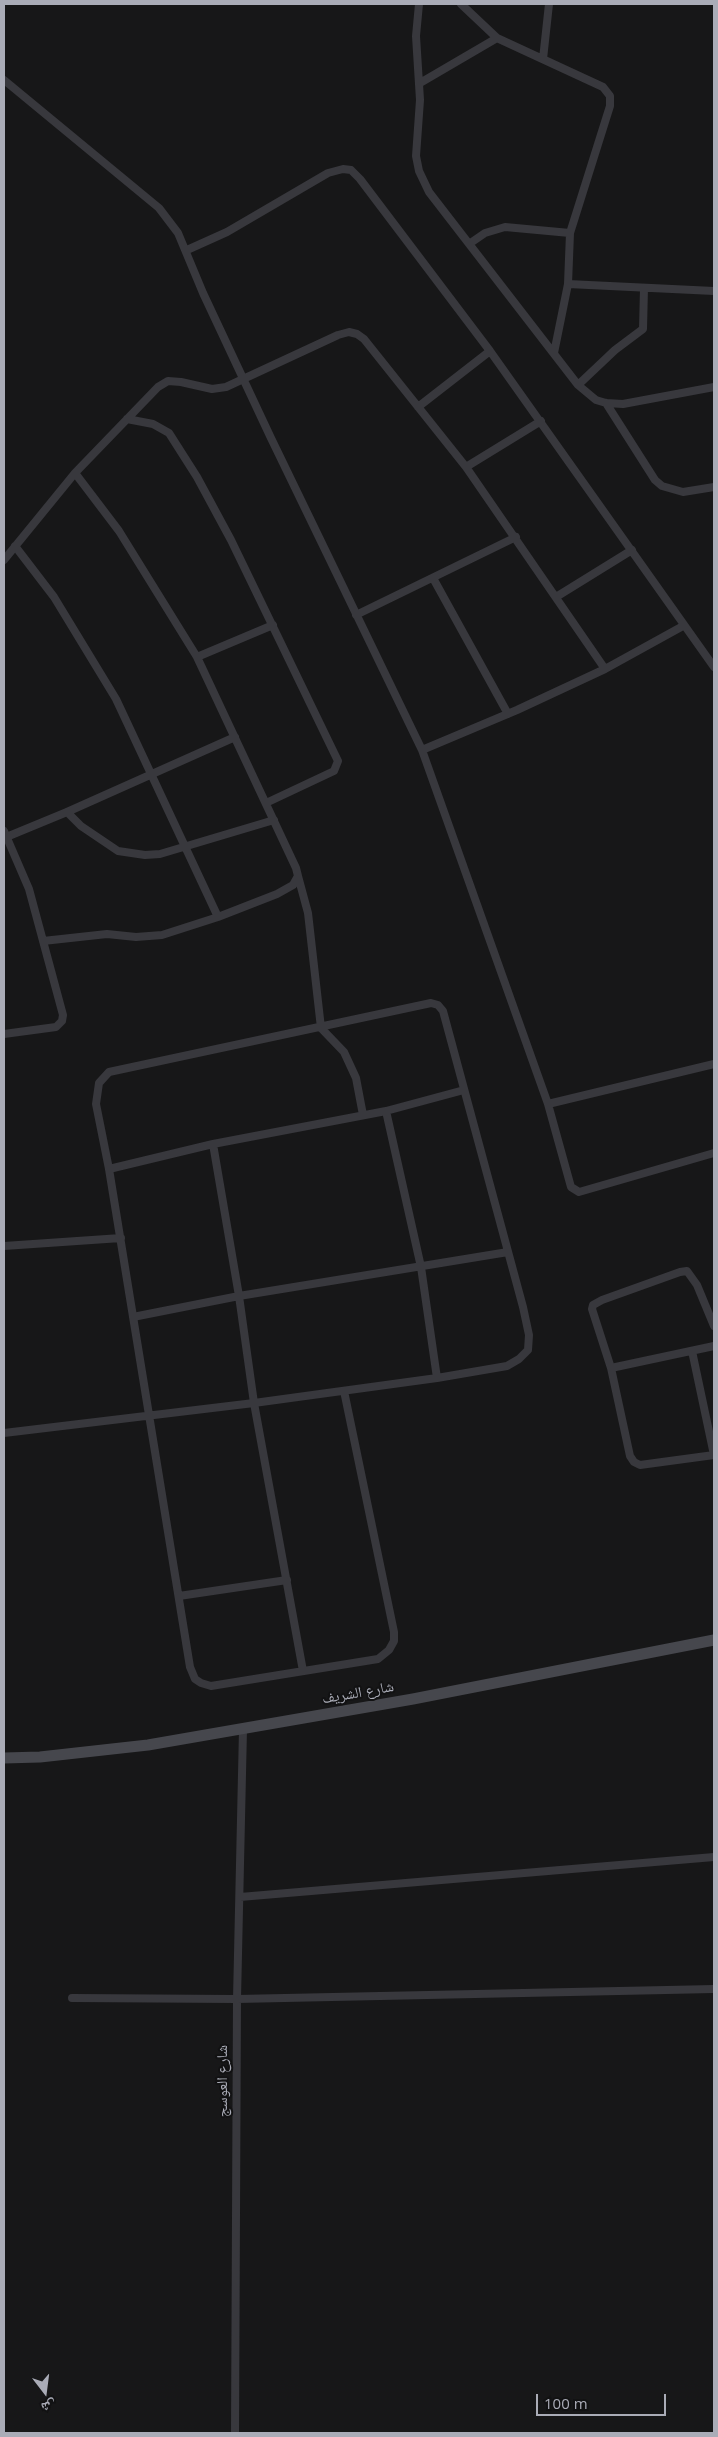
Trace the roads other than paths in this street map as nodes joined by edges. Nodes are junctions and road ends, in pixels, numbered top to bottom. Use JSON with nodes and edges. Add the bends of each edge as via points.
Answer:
{"nodes":[{"id":1,"x":419,"y":4,"type":"edge"},
{"id":2,"x":461,"y":4,"type":"edge"},
{"id":3,"x":549,"y":4,"type":"edge"},
{"id":4,"x":497,"y":38,"type":"junction"},
{"id":5,"x":543,"y":59,"type":"junction"},
{"id":6,"x":4,"y":80,"type":"edge"},
{"id":7,"x":420,"y":83,"type":"junction"},
{"id":8,"x":570,"y":233,"type":"junction"},
{"id":9,"x":469,"y":244,"type":"junction"},
{"id":10,"x":187,"y":250,"type":"junction"},
{"id":11,"x":568,"y":284,"type":"junction"},
{"id":12,"x":644,"y":288,"type":"junction"},
{"id":13,"x":714,"y":292,"type":"edge"},
{"id":14,"x":490,"y":351,"type":"junction"},
{"id":15,"x":554,"y":353,"type":"junction"},
{"id":16,"x":244,"y":380,"type":"junction"},
{"id":17,"x":578,"y":385,"type":"junction"},
{"id":18,"x":714,"y":387,"type":"edge"},
{"id":19,"x":606,"y":403,"type":"junction"},
{"id":20,"x":418,"y":407,"type":"junction"},
{"id":21,"x":127,"y":419,"type":"junction"},
{"id":22,"x":541,"y":421,"type":"junction"},
{"id":23,"x":466,"y":467,"type":"junction"},
{"id":24,"x":76,"y":472,"type":"junction"},
{"id":25,"x":714,"y":487,"type":"edge"},
{"id":26,"x":516,"y":537,"type":"junction"},
{"id":27,"x":16,"y":546,"type":"junction"},
{"id":28,"x":632,"y":550,"type":"junction"},
{"id":29,"x":4,"y":560,"type":"edge"},
{"id":30,"x":433,"y":578,"type":"junction"},
{"id":31,"x":556,"y":597,"type":"junction"},
{"id":32,"x":356,"y":615,"type":"junction"},
{"id":33,"x":273,"y":625,"type":"junction"},
{"id":34,"x":683,"y":626,"type":"junction"},
{"id":35,"x":196,"y":658,"type":"junction"},
{"id":36,"x":714,"y":667,"type":"edge"},
{"id":37,"x":605,"y":669,"type":"junction"},
{"id":38,"x":508,"y":714,"type":"junction"},
{"id":39,"x":235,"y":737,"type":"junction"},
{"id":40,"x":422,"y":750,"type":"junction"},
{"id":41,"x":152,"y":775,"type":"junction"},
{"id":42,"x":266,"y":803,"type":"junction"},
{"id":43,"x":67,"y":812,"type":"junction"},
{"id":44,"x":274,"y":820,"type":"junction"},
{"id":45,"x":5,"y":835,"type":"edge"},
{"id":46,"x":185,"y":847,"type":"junction"},
{"id":47,"x":298,"y":876,"type":"junction"},
{"id":48,"x":218,"y":917,"type":"junction"},
{"id":49,"x":43,"y":941,"type":"junction"},
{"id":50,"x":321,"y":1028,"type":"junction"},
{"id":51,"x":4,"y":1034,"type":"edge"},
{"id":52,"x":714,"y":1064,"type":"edge"},
{"id":53,"x":464,"y":1090,"type":"junction"},
{"id":54,"x":548,"y":1104,"type":"junction"},
{"id":55,"x":386,"y":1111,"type":"junction"},
{"id":56,"x":362,"y":1115,"type":"junction"},
{"id":57,"x":213,"y":1144,"type":"junction"},
{"id":58,"x":714,"y":1153,"type":"edge"},
{"id":59,"x":109,"y":1169,"type":"junction"},
{"id":60,"x":121,"y":1238,"type":"junction"},
{"id":61,"x":4,"y":1246,"type":"edge"},
{"id":62,"x":508,"y":1252,"type":"junction"},
{"id":63,"x":421,"y":1267,"type":"junction"},
{"id":64,"x":239,"y":1296,"type":"junction"},
{"id":65,"x":133,"y":1317,"type":"junction"},
{"id":66,"x":714,"y":1326,"type":"edge"},
{"id":67,"x":714,"y":1346,"type":"edge"},
{"id":68,"x":692,"y":1351,"type":"junction"},
{"id":69,"x":611,"y":1368,"type":"junction"},
{"id":70,"x":436,"y":1378,"type":"junction"},
{"id":71,"x":344,"y":1391,"type":"junction"},
{"id":72,"x":254,"y":1403,"type":"junction"},
{"id":73,"x":149,"y":1415,"type":"junction"},
{"id":74,"x":4,"y":1433,"type":"edge"},
{"id":75,"x":714,"y":1455,"type":"edge"},
{"id":76,"x":287,"y":1580,"type":"junction"},
{"id":77,"x":179,"y":1596,"type":"junction"},
{"id":78,"x":714,"y":1640,"type":"edge"},
{"id":79,"x":303,"y":1671,"type":"junction"},
{"id":80,"x":243,"y":1729,"type":"junction"},
{"id":81,"x":4,"y":1758,"type":"edge"},
{"id":82,"x":714,"y":1857,"type":"edge"},
{"id":83,"x":240,"y":1897,"type":"junction"},
{"id":84,"x":714,"y":1989,"type":"edge"},
{"id":85,"x":72,"y":1998,"type":"dead end"},
{"id":86,"x":238,"y":1999,"type":"junction"},
{"id":87,"x":234,"y":2433,"type":"edge"}],
"edges":[{"from":1,"to":7,"type":"street","via":[[416,36]]},
{"from":2,"to":4,"type":"street"},
{"from":3,"to":5,"type":"street"},
{"from":4,"to":5,"type":"street"},
{"from":4,"to":7,"type":"street"},
{"from":5,"to":8,"type":"street","via":[[603,87],[610,96],[610,106]]},
{"from":6,"to":10,"type":"street","via":[[159,208]]},
{"from":7,"to":9,"type":"street","via":[[416,156],[419,171],[429,192]]},
{"from":8,"to":9,"type":"street","via":[[505,227],[485,232]]},
{"from":8,"to":11,"type":"street"},
{"from":9,"to":15,"type":"street"},
{"from":10,"to":14,"type":"street","via":[[227,232],[328,174],[351,170]]},
{"from":10,"to":16,"type":"street","via":[[195,275]]},
{"from":11,"to":12,"type":"street"},
{"from":11,"to":15,"type":"street"},
{"from":12,"to":13,"type":"street"},
{"from":12,"to":17,"type":"street","via":[[643,329]]},
{"from":14,"to":20,"type":"street"},
{"from":14,"to":22,"type":"street"},
{"from":15,"to":17,"type":"street"},
{"from":16,"to":20,"type":"street","via":[[349,332],[364,339]]},
{"from":16,"to":21,"type":"street","via":[[212,390],[168,381]]},
{"from":16,"to":32,"type":"street"},
{"from":17,"to":19,"type":"street","via":[[596,400]]},
{"from":18,"to":19,"type":"street","via":[[623,404]]},
{"from":19,"to":25,"type":"street","via":[[654,480],[683,492]]},
{"from":20,"to":23,"type":"street"},
{"from":21,"to":24,"type":"street"},
{"from":21,"to":33,"type":"street","via":[[158,426],[176,442],[231,540]]},
{"from":22,"to":23,"type":"street"},
{"from":22,"to":28,"type":"street"},
{"from":23,"to":26,"type":"street"},
{"from":24,"to":27,"type":"street"},
{"from":24,"to":35,"type":"street","via":[[119,531]]},
{"from":26,"to":30,"type":"street"},
{"from":26,"to":31,"type":"street"},
{"from":27,"to":29,"type":"street"},
{"from":27,"to":41,"type":"street","via":[[54,597],[116,699]]},
{"from":28,"to":31,"type":"street"},
{"from":28,"to":34,"type":"street"},
{"from":30,"to":32,"type":"street"},
{"from":30,"to":38,"type":"street"},
{"from":31,"to":37,"type":"street"},
{"from":32,"to":40,"type":"street"},
{"from":33,"to":35,"type":"street"},
{"from":33,"to":42,"type":"street","via":[[338,762],[334,771]]},
{"from":34,"to":36,"type":"street"},
{"from":34,"to":37,"type":"street"},
{"from":35,"to":39,"type":"street"},
{"from":37,"to":38,"type":"street"},
{"from":38,"to":40,"type":"street"},
{"from":39,"to":41,"type":"street"},
{"from":39,"to":42,"type":"street"},
{"from":40,"to":54,"type":"street"},
{"from":41,"to":43,"type":"street"},
{"from":41,"to":46,"type":"street"},
{"from":42,"to":44,"type":"street"},
{"from":43,"to":45,"type":"street"},
{"from":43,"to":46,"type":"street","via":[[118,852],[145,855]]},
{"from":44,"to":46,"type":"street"},
{"from":44,"to":47,"type":"street"},
{"from":45,"to":49,"type":"street","via":[[29,889]]},
{"from":46,"to":48,"type":"street"},
{"from":47,"to":48,"type":"street","via":[[293,885],[277,894]]},
{"from":47,"to":50,"type":"street","via":[[308,913]]},
{"from":48,"to":49,"type":"street","via":[[149,938],[107,934]]},
{"from":49,"to":51,"type":"street","via":[[62,1021],[59,1026],[46,1030]]},
{"from":50,"to":53,"type":"street","via":[[431,1003],[438,1005],[443,1011]]},
{"from":50,"to":56,"type":"street","via":[[344,1052],[356,1078]]},
{"from":50,"to":59,"type":"street","via":[[110,1072],[99,1083],[96,1104]]},
{"from":52,"to":54,"type":"street"},
{"from":53,"to":55,"type":"street"},
{"from":53,"to":62,"type":"street"},
{"from":54,"to":58,"type":"street","via":[[568,1181],[575,1191]]},
{"from":55,"to":56,"type":"street"},
{"from":55,"to":63,"type":"street"},
{"from":56,"to":57,"type":"street"},
{"from":57,"to":59,"type":"street"},
{"from":57,"to":64,"type":"street"},
{"from":59,"to":60,"type":"street"},
{"from":60,"to":61,"type":"street"},
{"from":60,"to":65,"type":"street"},
{"from":62,"to":63,"type":"street"},
{"from":62,"to":70,"type":"street","via":[[529,1335],[528,1350],[508,1366]]},
{"from":63,"to":64,"type":"street"},
{"from":63,"to":70,"type":"street"},
{"from":64,"to":65,"type":"street"},
{"from":64,"to":72,"type":"street"},
{"from":65,"to":73,"type":"street"},
{"from":66,"to":69,"type":"street","via":[[697,1285],[686,1271],[602,1300],[592,1309]]},
{"from":67,"to":68,"type":"street"},
{"from":68,"to":69,"type":"street"},
{"from":68,"to":75,"type":"street"},
{"from":69,"to":75,"type":"street","via":[[634,1462],[640,1465]]},
{"from":70,"to":71,"type":"street"},
{"from":71,"to":72,"type":"street"},
{"from":71,"to":79,"type":"street","via":[[394,1641],[378,1659]]},
{"from":72,"to":73,"type":"street"},
{"from":72,"to":76,"type":"street"},
{"from":73,"to":74,"type":"street"},
{"from":73,"to":77,"type":"street"},
{"from":76,"to":77,"type":"street"},
{"from":76,"to":79,"type":"street"},
{"from":77,"to":79,"type":"street","via":[[190,1667],[195,1679],[201,1683],[211,1686]]},
{"from":78,"to":80,"type":"main road","name":"شارع الشريف"},
{"from":80,"to":81,"type":"main road","name":"شارع الشريف","via":[[148,1744]]},
{"from":80,"to":83,"type":"street","name":"شارع العوسج"},
{"from":82,"to":83,"type":"street"},
{"from":83,"to":86,"type":"street","name":"شارع العوسج"},
{"from":84,"to":86,"type":"street"},
{"from":85,"to":86,"type":"street"},
{"from":86,"to":87,"type":"street","name":"شارع العوسج"}]}
